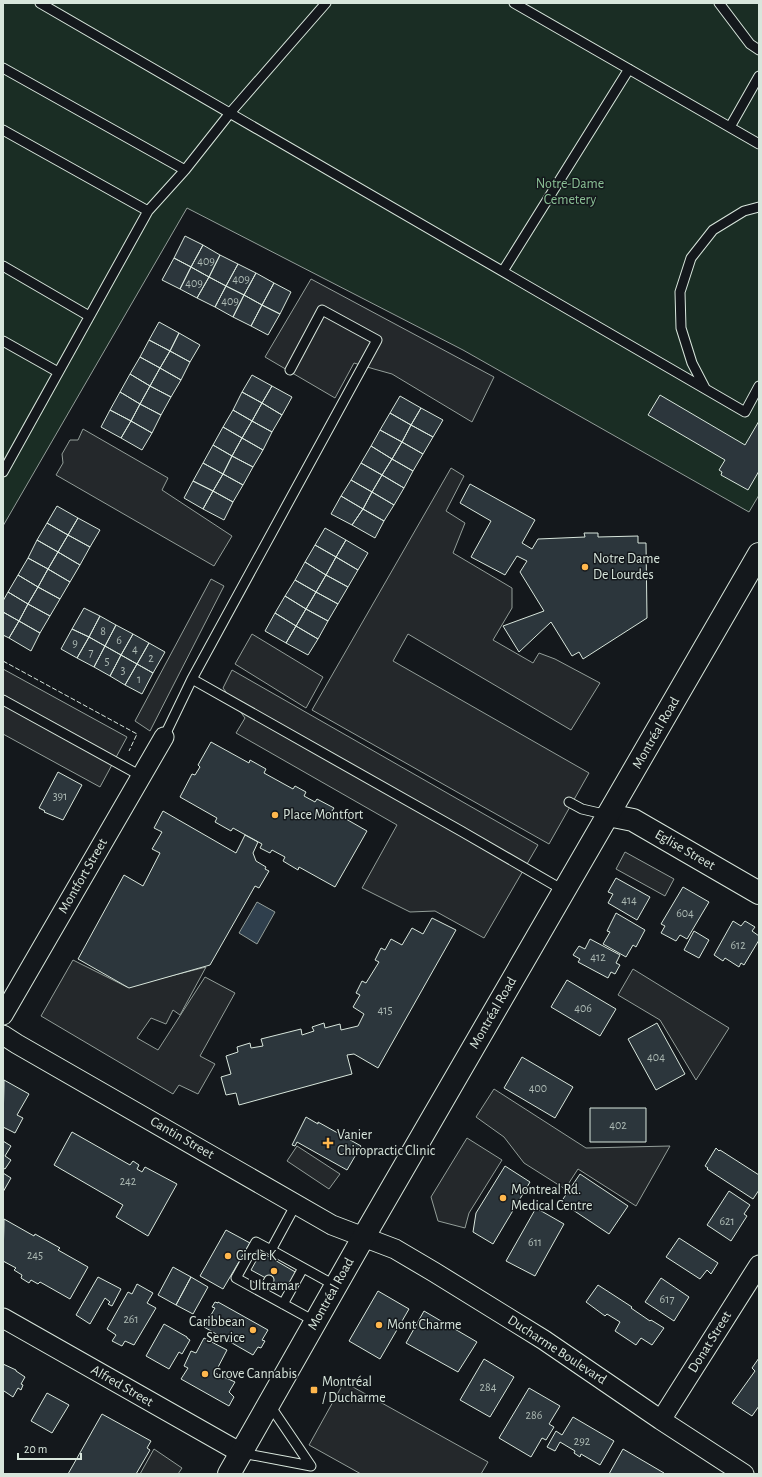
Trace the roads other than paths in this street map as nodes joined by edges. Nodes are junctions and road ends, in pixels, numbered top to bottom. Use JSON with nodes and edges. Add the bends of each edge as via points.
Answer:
{"nodes":[{"id":1,"x":40,"y":3,"type":"edge"},
{"id":2,"x":326,"y":3,"type":"edge"},
{"id":3,"x":514,"y":3,"type":"edge"},
{"id":4,"x":719,"y":3,"type":"edge"},
{"id":5,"x":759,"y":50,"type":"edge"},
{"id":6,"x":3,"y":68,"type":"edge"},
{"id":7,"x":629,"y":69,"type":"junction"},
{"id":8,"x":759,"y":76,"type":"edge"},
{"id":9,"x":230,"y":113,"type":"junction"},
{"id":10,"x":730,"y":127,"type":"junction"},
{"id":11,"x":3,"y":130,"type":"edge"},
{"id":12,"x":759,"y":144,"type":"edge"},
{"id":13,"x":185,"y":170,"type":"junction"},
{"id":14,"x":759,"y":208,"type":"edge"},
{"id":15,"x":148,"y":211,"type":"junction"},
{"id":16,"x":3,"y":266,"type":"edge"},
{"id":17,"x":503,"y":271,"type":"junction"},
{"id":18,"x":89,"y":316,"type":"junction"},
{"id":19,"x":3,"y":341,"type":"edge"},
{"id":20,"x":290,"y":370,"type":"dead end"},
{"id":21,"x":58,"y":372,"type":"junction"},
{"id":22,"x":759,"y":386,"type":"edge"},
{"id":23,"x":706,"y":389,"type":"junction"},
{"id":24,"x":3,"y":472,"type":"edge"},
{"id":25,"x":759,"y":554,"type":"edge"},
{"id":26,"x":192,"y":679,"type":"junction"},
{"id":27,"x":3,"y":700,"type":"edge"},
{"id":28,"x":164,"y":736,"type":"joint"},
{"id":29,"x":141,"y":776,"type":"junction"},
{"id":30,"x":568,"y":802,"type":"dead end"},
{"id":31,"x":608,"y":815,"type":"junction"},
{"id":32,"x":564,"y":890,"type":"junction"},
{"id":33,"x":759,"y":893,"type":"edge"},
{"id":34,"x":3,"y":1015,"type":"edge"},
{"id":35,"x":3,"y":1035,"type":"edge"},
{"id":36,"x":296,"y":1204,"type":"junction"},
{"id":37,"x":363,"y":1238,"type":"junction"},
{"id":38,"x":271,"y":1250,"type":"junction"},
{"id":39,"x":759,"y":1265,"type":"edge"},
{"id":40,"x":303,"y":1268,"type":"junction"},
{"id":41,"x":269,"y":1280,"type":"dead end"},
{"id":42,"x":336,"y":1286,"type":"junction"},
{"id":43,"x":263,"y":1292,"type":"junction"},
{"id":44,"x":283,"y":1304,"type":"junction"},
{"id":45,"x":3,"y":1318,"type":"edge"},
{"id":46,"x":316,"y":1322,"type":"junction"},
{"id":47,"x":269,"y":1404,"type":"junction"},
{"id":48,"x":661,"y":1420,"type":"junction"},
{"id":49,"x":241,"y":1453,"type":"junction"},
{"id":50,"x":230,"y":1474,"type":"edge"},
{"id":51,"x":744,"y":1474,"type":"edge"}],
"edges":[{"from":1,"to":9,"type":"lane"},
{"from":2,"to":9,"type":"lane"},
{"from":3,"to":7,"type":"lane"},
{"from":4,"to":5,"type":"lane","via":[[750,44]]},
{"from":6,"to":13,"type":"lane"},
{"from":7,"to":10,"type":"lane"},
{"from":7,"to":17,"type":"lane"},
{"from":8,"to":10,"type":"lane"},
{"from":9,"to":13,"type":"lane"},
{"from":9,"to":17,"type":"lane"},
{"from":10,"to":12,"type":"lane"},
{"from":11,"to":15,"type":"lane"},
{"from":13,"to":15,"type":"lane"},
{"from":14,"to":23,"type":"lane","via":[[744,211],[713,230],[691,258],[680,292],[681,328],[692,363]]},
{"from":15,"to":18,"type":"lane"},
{"from":16,"to":18,"type":"lane"},
{"from":17,"to":23,"type":"lane"},
{"from":18,"to":21,"type":"lane"},
{"from":19,"to":21,"type":"lane"},
{"from":20,"to":26,"type":"lane","via":[[322,310],[377,340]]},
{"from":21,"to":24,"type":"lane"},
{"from":22,"to":23,"type":"lane","via":[[745,412]]},
{"from":25,"to":31,"type":"main road","name":"Montréal Road"},
{"from":26,"to":28,"type":"lane"},
{"from":26,"to":32,"type":"lane"},
{"from":27,"to":29,"type":"lane"},
{"from":28,"to":29,"type":"street","name":"Montfort Street"},
{"from":29,"to":34,"type":"street","name":"Montfort Street"},
{"from":30,"to":31,"type":"lane","via":[[582,809]]},
{"from":31,"to":32,"type":"main road","name":"Montréal Road"},
{"from":31,"to":33,"type":"main road","name":"Eglise Street","via":[[633,820]]},
{"from":32,"to":37,"type":"main road","name":"Montréal Road"},
{"from":35,"to":36,"type":"street","name":"Cantin Street"},
{"from":36,"to":37,"type":"street","name":"Cantin Street","via":[[332,1225]]},
{"from":36,"to":38,"type":"lane"},
{"from":37,"to":42,"type":"main road","name":"Montréal Road"},
{"from":37,"to":48,"type":"street","name":"Ducharme Boulevard","via":[[395,1249],[434,1272],[544,1340]]},
{"from":38,"to":40,"type":"lane","via":[[281,1259]]},
{"from":38,"to":43,"type":"lane","via":[[256,1242],[236,1278]]},
{"from":39,"to":48,"type":"street","name":"Donat Street"},
{"from":40,"to":42,"type":"lane"},
{"from":40,"to":44,"type":"lane"},
{"from":41,"to":43,"type":"lane"},
{"from":42,"to":46,"type":"main road","name":"Montréal Road"},
{"from":43,"to":44,"type":"lane"},
{"from":44,"to":46,"type":"lane"},
{"from":45,"to":49,"type":"street","name":"Alfred Street"},
{"from":46,"to":47,"type":"main road","name":"Montréal Road"},
{"from":47,"to":49,"type":"main road","name":"Montréal Road"},
{"from":47,"to":49,"type":"lane","via":[[311,1466]]},
{"from":48,"to":51,"type":"street","name":"Ducharme Boulevard"},
{"from":49,"to":50,"type":"main road","name":"Montréal Road"}]}
